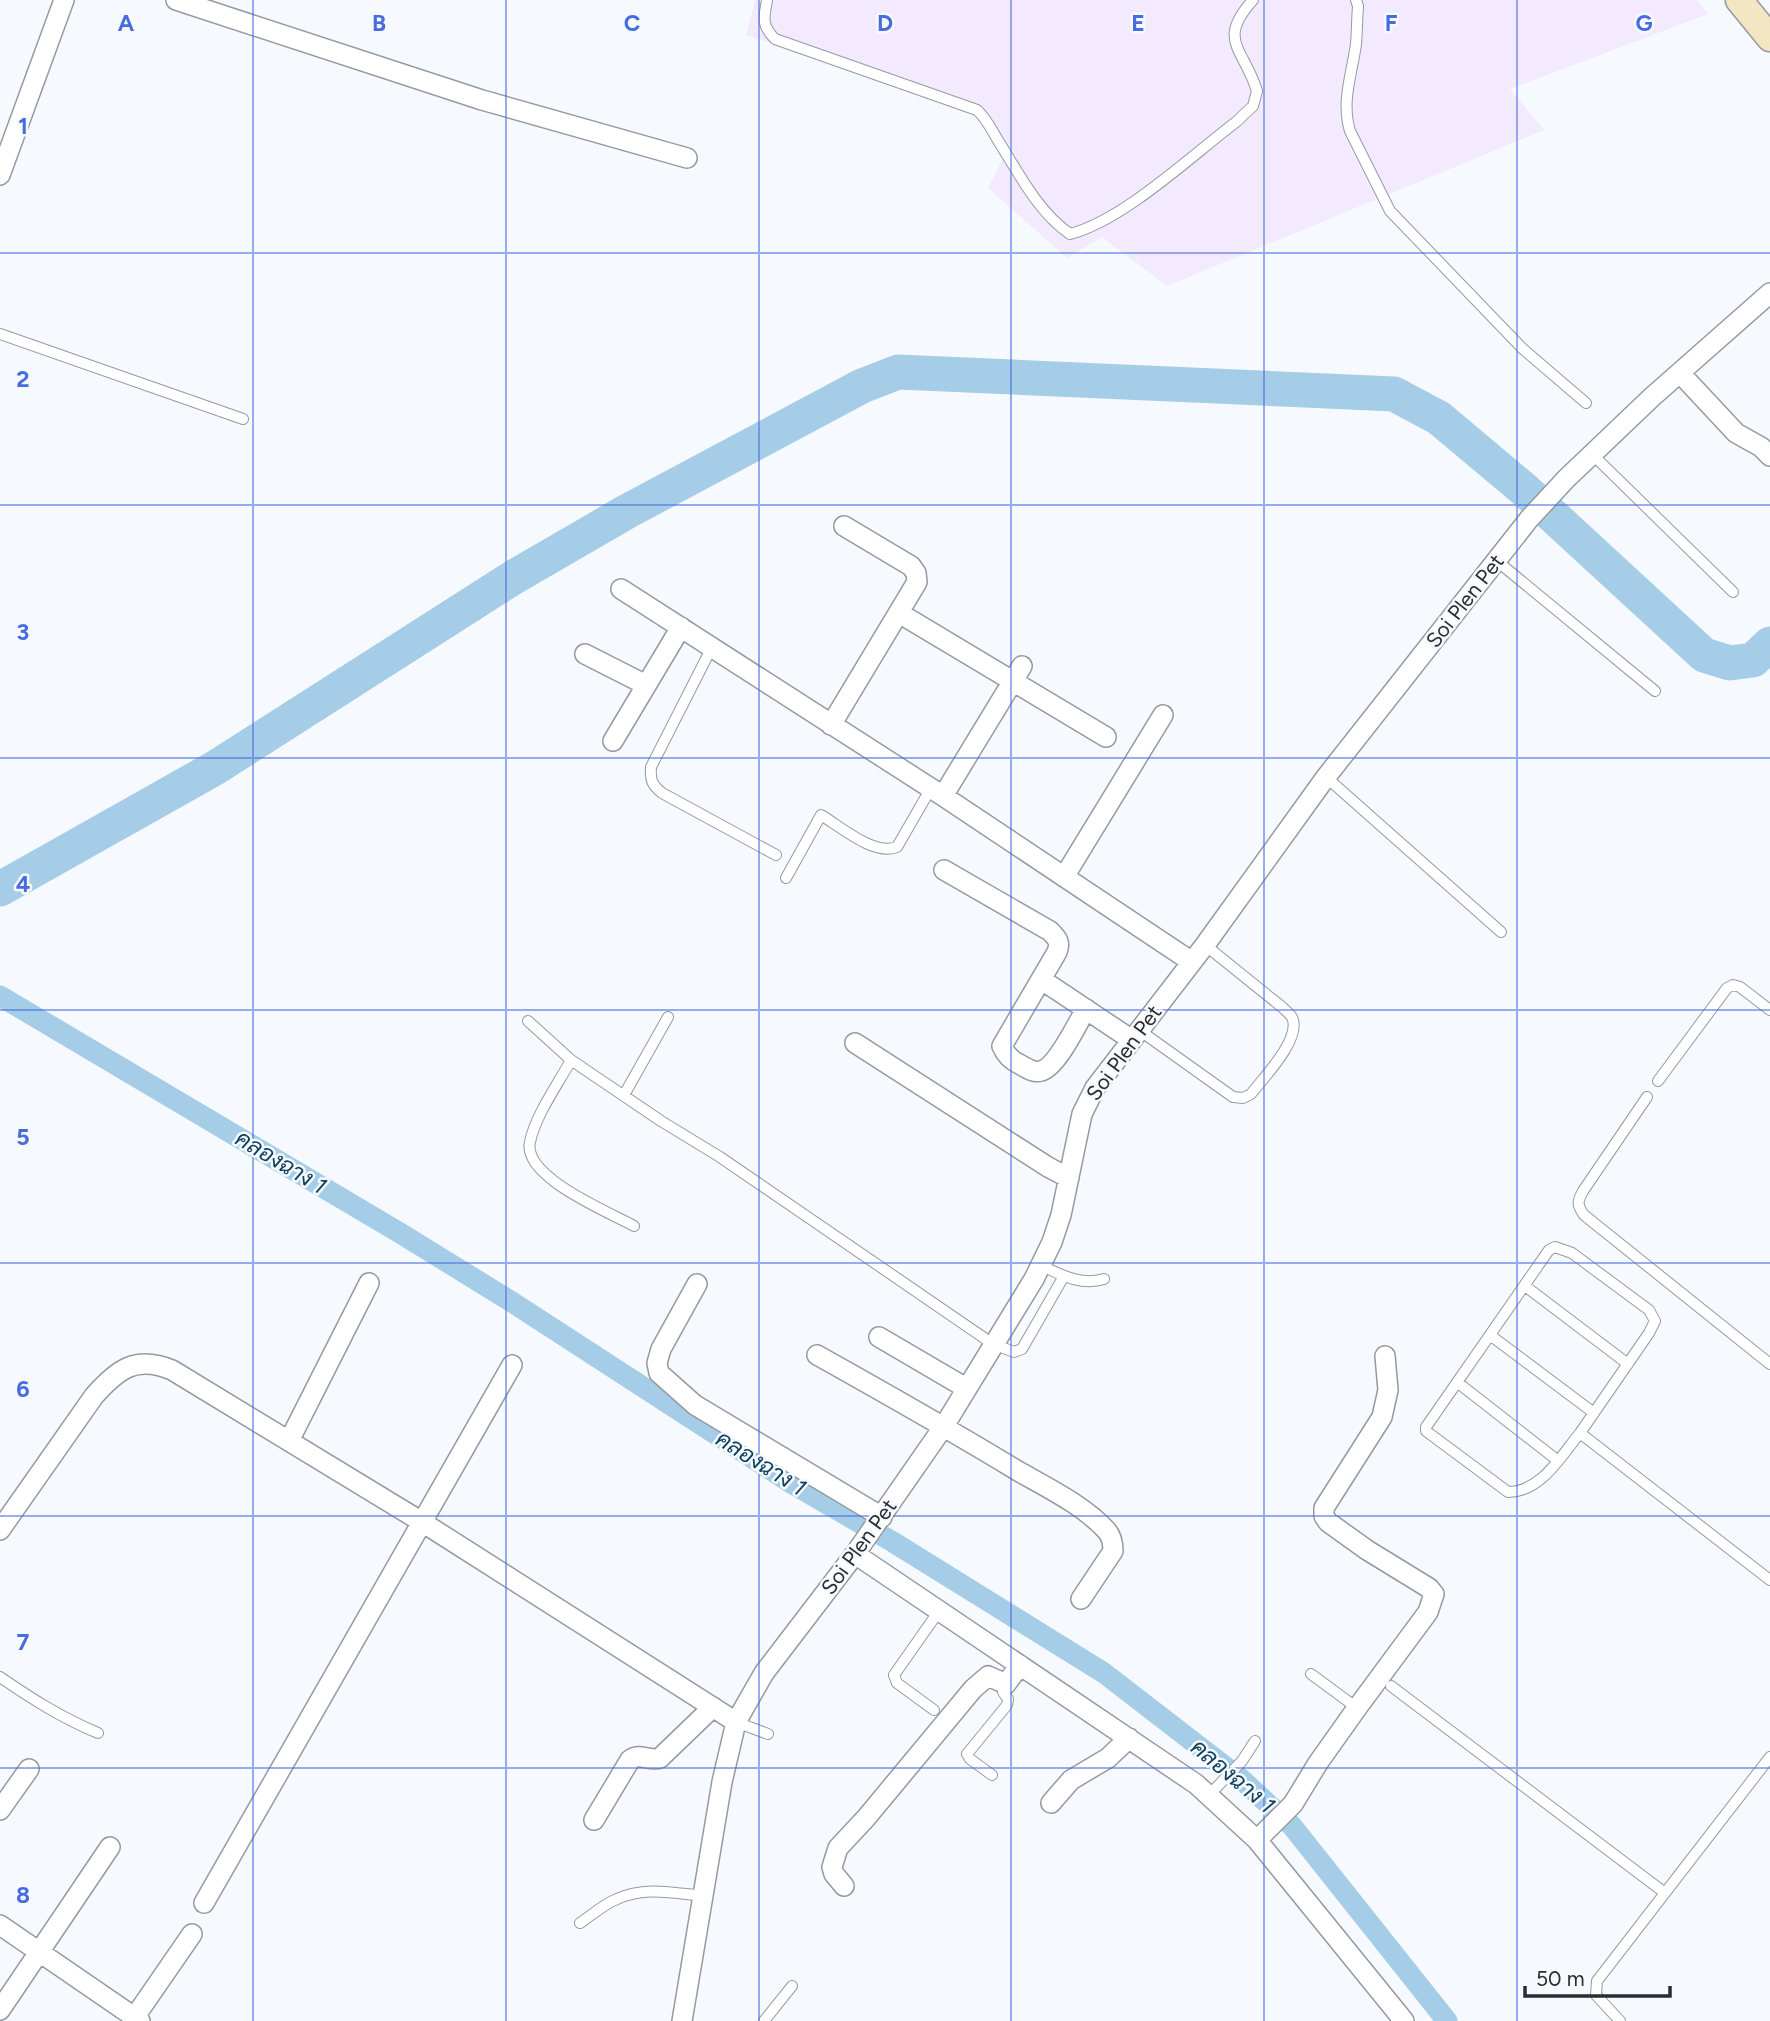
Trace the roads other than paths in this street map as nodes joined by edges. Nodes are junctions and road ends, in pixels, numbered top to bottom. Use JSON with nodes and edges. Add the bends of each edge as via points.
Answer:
{"nodes":[{"id":1,"x":64,"y":0,"type":"edge"},
{"id":2,"x":176,"y":0,"type":"edge"},
{"id":3,"x":768,"y":0,"type":"edge"},
{"id":4,"x":1254,"y":0,"type":"edge"},
{"id":5,"x":1356,"y":0,"type":"edge"},
{"id":6,"x":1739,"y":0,"type":"edge"},
{"id":7,"x":1770,"y":38,"type":"edge"},
{"id":8,"x":687,"y":158,"type":"dead end"},
{"id":9,"x":0,"y":175,"type":"edge"},
{"id":10,"x":1770,"y":293,"type":"edge"},
{"id":11,"x":0,"y":334,"type":"edge"},
{"id":12,"x":1679,"y":373,"type":"junction"},
{"id":13,"x":1586,"y":403,"type":"dead end"},
{"id":14,"x":243,"y":419,"type":"dead end"},
{"id":15,"x":1593,"y":455,"type":"junction"},
{"id":16,"x":1770,"y":456,"type":"edge"},
{"id":17,"x":844,"y":526,"type":"dead end"},
{"id":18,"x":1497,"y":561,"type":"junction"},
{"id":19,"x":621,"y":589,"type":"dead end"},
{"id":20,"x":1733,"y":592,"type":"dead end"},
{"id":21,"x":898,"y":613,"type":"junction"},
{"id":22,"x":681,"y":627,"type":"junction"},
{"id":23,"x":712,"y":647,"type":"junction"},
{"id":24,"x":584,"y":654,"type":"dead end"},
{"id":25,"x":1018,"y":674,"type":"junction"},
{"id":26,"x":646,"y":685,"type":"junction"},
{"id":27,"x":1656,"y":691,"type":"dead end"},
{"id":28,"x":1163,"y":715,"type":"dead end"},
{"id":29,"x":831,"y":725,"type":"junction"},
{"id":30,"x":1106,"y":737,"type":"dead end"},
{"id":31,"x":614,"y":741,"type":"dead end"},
{"id":32,"x":1326,"y":777,"type":"junction"},
{"id":33,"x":937,"y":792,"type":"junction"},
{"id":34,"x":776,"y":855,"type":"dead end"},
{"id":35,"x":944,"y":870,"type":"dead end"},
{"id":36,"x":1064,"y":877,"type":"junction"},
{"id":37,"x":786,"y":878,"type":"dead end"},
{"id":38,"x":1501,"y":932,"type":"dead end"},
{"id":39,"x":1205,"y":945,"type":"junction"},
{"id":40,"x":1192,"y":961,"type":"junction"},
{"id":41,"x":1042,"y":980,"type":"junction"},
{"id":42,"x":1086,"y":1010,"type":"junction"},
{"id":43,"x":1770,"y":1010,"type":"edge"},
{"id":44,"x":668,"y":1017,"type":"dead end"},
{"id":45,"x":528,"y":1021,"type":"dead end"},
{"id":46,"x":1136,"y":1035,"type":"junction"},
{"id":47,"x":855,"y":1043,"type":"dead end"},
{"id":48,"x":571,"y":1060,"type":"junction"},
{"id":49,"x":1658,"y":1081,"type":"dead end"},
{"id":50,"x":624,"y":1095,"type":"junction"},
{"id":51,"x":1647,"y":1097,"type":"dead end"},
{"id":52,"x":1069,"y":1178,"type":"junction"},
{"id":53,"x":634,"y":1226,"type":"dead end"},
{"id":54,"x":1040,"y":1265,"type":"junction"},
{"id":55,"x":1064,"y":1276,"type":"junction"},
{"id":56,"x":1104,"y":1279,"type":"dead end"},
{"id":57,"x":369,"y":1283,"type":"dead end"},
{"id":58,"x":697,"y":1284,"type":"dead end"},
{"id":59,"x":1525,"y":1286,"type":"junction"},
{"id":60,"x":1490,"y":1335,"type":"junction"},
{"id":61,"x":879,"y":1337,"type":"dead end"},
{"id":62,"x":993,"y":1344,"type":"junction"},
{"id":63,"x":817,"y":1355,"type":"dead end"},
{"id":64,"x":1385,"y":1356,"type":"dead end"},
{"id":65,"x":1628,"y":1364,"type":"junction"},
{"id":66,"x":1770,"y":1364,"type":"edge"},
{"id":67,"x":512,"y":1365,"type":"dead end"},
{"id":68,"x":1457,"y":1382,"type":"junction"},
{"id":69,"x":966,"y":1388,"type":"junction"},
{"id":70,"x":1594,"y":1413,"type":"junction"},
{"id":71,"x":943,"y":1426,"type":"junction"},
{"id":72,"x":1580,"y":1433,"type":"junction"},
{"id":73,"x":289,"y":1441,"type":"junction"},
{"id":74,"x":1557,"y":1460,"type":"junction"},
{"id":75,"x":881,"y":1518,"type":"junction"},
{"id":76,"x":422,"y":1522,"type":"junction"},
{"id":77,"x":0,"y":1530,"type":"edge"},
{"id":78,"x":855,"y":1555,"type":"junction"},
{"id":79,"x":1770,"y":1580,"type":"edge"},
{"id":80,"x":1081,"y":1599,"type":"dead end"},
{"id":81,"x":939,"y":1611,"type":"junction"},
{"id":82,"x":1020,"y":1665,"type":"junction"},
{"id":83,"x":1311,"y":1674,"type":"dead end"},
{"id":84,"x":0,"y":1677,"type":"edge"},
{"id":85,"x":1006,"y":1685,"type":"junction"},
{"id":86,"x":1391,"y":1686,"type":"dead end"},
{"id":87,"x":713,"y":1707,"type":"junction"},
{"id":88,"x":1357,"y":1708,"type":"junction"},
{"id":89,"x":934,"y":1710,"type":"dead end"},
{"id":90,"x":736,"y":1722,"type":"junction"},
{"id":91,"x":98,"y":1733,"type":"dead end"},
{"id":92,"x":768,"y":1734,"type":"dead end"},
{"id":93,"x":1129,"y":1738,"type":"junction"},
{"id":94,"x":1255,"y":1741,"type":"dead end"},
{"id":95,"x":1770,"y":1757,"type":"edge"},
{"id":96,"x":29,"y":1769,"type":"dead end"},
{"id":97,"x":992,"y":1775,"type":"dead end"},
{"id":98,"x":1213,"y":1791,"type":"junction"},
{"id":99,"x":1051,"y":1804,"type":"dead end"},
{"id":100,"x":0,"y":1810,"type":"edge"},
{"id":101,"x":594,"y":1820,"type":"dead end"},
{"id":102,"x":1262,"y":1836,"type":"junction"},
{"id":103,"x":110,"y":1847,"type":"dead end"},
{"id":104,"x":844,"y":1886,"type":"dead end"},
{"id":105,"x":1665,"y":1893,"type":"junction"},
{"id":106,"x":703,"y":1896,"type":"junction"},
{"id":107,"x":204,"y":1903,"type":"dead end"},
{"id":108,"x":580,"y":1923,"type":"dead end"},
{"id":109,"x":0,"y":1925,"type":"edge"},
{"id":110,"x":192,"y":1934,"type":"dead end"},
{"id":111,"x":41,"y":1952,"type":"junction"},
{"id":112,"x":792,"y":1986,"type":"dead end"},
{"id":113,"x":0,"y":2010,"type":"edge"},
{"id":114,"x":136,"y":2020,"type":"edge"},
{"id":115,"x":682,"y":2021,"type":"edge"},
{"id":116,"x":764,"y":2021,"type":"edge"},
{"id":117,"x":1404,"y":2021,"type":"edge"},
{"id":118,"x":1620,"y":2021,"type":"edge"}],
"edges":[{"from":1,"to":9,"type":"street"},
{"from":2,"to":8,"type":"street","via":[[482,100]]},
{"from":3,"to":4,"type":"lane","via":[[766,31],[775,39],[977,110],[1037,201],[1070,234],[1113,216],[1253,106],[1254,78],[1234,41],[1234,28]]},
{"from":5,"to":13,"type":"lane","via":[[1356,43],[1346,117],[1390,211],[1523,349]]},
{"from":6,"to":7,"type":"main road"},
{"from":10,"to":12,"type":"street","name":"Soi Plen Pet"},
{"from":11,"to":14,"type":"lane"},
{"from":12,"to":15,"type":"street","name":"Soi Plen Pet"},
{"from":12,"to":16,"type":"street","via":[[1736,433]]},
{"from":15,"to":18,"type":"street","name":"Soi Plen Pet","via":[[1529,519]]},
{"from":15,"to":20,"type":"lane"},
{"from":17,"to":21,"type":"street","via":[[916,573],[917,582]]},
{"from":18,"to":27,"type":"lane"},
{"from":18,"to":32,"type":"street","name":"Soi Plen Pet"},
{"from":19,"to":22,"type":"street"},
{"from":21,"to":25,"type":"street"},
{"from":21,"to":29,"type":"street"},
{"from":22,"to":23,"type":"street"},
{"from":22,"to":26,"type":"street"},
{"from":23,"to":29,"type":"street"},
{"from":23,"to":34,"type":"lane","via":[[651,767],[650,778],[662,793]]},
{"from":24,"to":26,"type":"street"},
{"from":25,"to":30,"type":"street"},
{"from":25,"to":33,"type":"street"},
{"from":26,"to":31,"type":"street"},
{"from":28,"to":36,"type":"street"},
{"from":29,"to":33,"type":"street"},
{"from":32,"to":38,"type":"lane"},
{"from":32,"to":39,"type":"street","name":"Soi Plen Pet"},
{"from":33,"to":36,"type":"street"},
{"from":33,"to":37,"type":"lane","via":[[897,847],[888,851],[876,849],[821,815]]},
{"from":35,"to":41,"type":"street","via":[[1058,939],[1057,952]]},
{"from":36,"to":40,"type":"street"},
{"from":39,"to":40,"type":"street","name":"Soi Plen Pet"},
{"from":39,"to":46,"type":"lane","via":[[1293,1018],[1289,1044],[1251,1094],[1233,1097]]},
{"from":40,"to":46,"type":"street","name":"Soi Plen Pet"},
{"from":41,"to":42,"type":"street"},
{"from":41,"to":42,"type":"street","via":[[1002,1046],[1014,1062],[1034,1072],[1045,1070]]},
{"from":42,"to":46,"type":"street"},
{"from":43,"to":49,"type":"lane","via":[[1740,987],[1727,988]]},
{"from":44,"to":50,"type":"lane"},
{"from":45,"to":48,"type":"lane"},
{"from":46,"to":52,"type":"street","name":"Soi Plen Pet","via":[[1095,1088],[1082,1114]]},
{"from":47,"to":52,"type":"street"},
{"from":48,"to":50,"type":"lane"},
{"from":48,"to":53,"type":"lane","via":[[535,1128],[530,1154],[547,1178]]},
{"from":50,"to":62,"type":"lane"},
{"from":51,"to":66,"type":"lane","via":[[1583,1191],[1578,1206]]},
{"from":52,"to":54,"type":"street","name":"Soi Plen Pet","via":[[1061,1215]]},
{"from":54,"to":55,"type":"lane"},
{"from":54,"to":62,"type":"street","name":"Soi Plen Pet"},
{"from":55,"to":56,"type":"lane","via":[[1084,1282]]},
{"from":55,"to":62,"type":"lane","via":[[1022,1349],[1014,1352]]},
{"from":57,"to":73,"type":"street"},
{"from":58,"to":75,"type":"street","via":[[661,1349],[659,1373],[695,1405]]},
{"from":59,"to":60,"type":"lane"},
{"from":59,"to":65,"type":"lane"},
{"from":59,"to":65,"type":"lane","via":[[1549,1250],[1560,1247],[1648,1310],[1655,1321]]},
{"from":60,"to":68,"type":"lane"},
{"from":60,"to":70,"type":"lane"},
{"from":61,"to":69,"type":"street"},
{"from":62,"to":69,"type":"street","name":"Soi Plen Pet"},
{"from":63,"to":71,"type":"street"},
{"from":64,"to":88,"type":"street","via":[[1388,1390],[1382,1417],[1324,1508],[1324,1517],[1434,1594],[1428,1612]]},
{"from":65,"to":70,"type":"lane"},
{"from":67,"to":76,"type":"street"},
{"from":68,"to":74,"type":"lane"},
{"from":68,"to":74,"type":"lane","via":[[1426,1427],[1428,1435],[1508,1492],[1531,1488]]},
{"from":69,"to":71,"type":"street","name":"Soi Plen Pet"},
{"from":70,"to":72,"type":"lane"},
{"from":71,"to":75,"type":"street","name":"Soi Plen Pet"},
{"from":71,"to":80,"type":"street","via":[[1068,1501],[1108,1532],[1113,1542],[1110,1558]]},
{"from":72,"to":74,"type":"lane"},
{"from":72,"to":79,"type":"lane"},
{"from":73,"to":76,"type":"street"},
{"from":73,"to":77,"type":"street","via":[[172,1370],[156,1363],[126,1367],[94,1396]]},
{"from":75,"to":78,"type":"street","name":"Soi Plen Pet"},
{"from":76,"to":87,"type":"street"},
{"from":76,"to":107,"type":"street"},
{"from":78,"to":81,"type":"street"},
{"from":78,"to":90,"type":"street","name":"Soi Plen Pet","via":[[764,1673]]},
{"from":81,"to":82,"type":"street"},
{"from":81,"to":89,"type":"lane","via":[[894,1675],[897,1683]]},
{"from":82,"to":85,"type":"street"},
{"from":82,"to":93,"type":"street"},
{"from":83,"to":88,"type":"lane"},
{"from":84,"to":91,"type":"lane","via":[[40,1705]]},
{"from":85,"to":97,"type":"lane","via":[[1007,1705],[967,1754]]},
{"from":85,"to":104,"type":"street","via":[[988,1676],[973,1689],[838,1848],[832,1867]]},
{"from":86,"to":105,"type":"lane"},
{"from":87,"to":90,"type":"street"},
{"from":87,"to":101,"type":"street","via":[[660,1758],[630,1760]]},
{"from":88,"to":102,"type":"street","via":[[1284,1814]]},
{"from":90,"to":92,"type":"lane"},
{"from":90,"to":106,"type":"street","name":"Soi Plen Pet"},
{"from":93,"to":98,"type":"street"},
{"from":93,"to":99,"type":"street","via":[[1108,1758],[1071,1780]]},
{"from":94,"to":98,"type":"lane"},
{"from":95,"to":105,"type":"lane"},
{"from":96,"to":100,"type":"street"},
{"from":98,"to":102,"type":"street"},
{"from":102,"to":117,"type":"street"},
{"from":103,"to":111,"type":"street"},
{"from":105,"to":118,"type":"lane","via":[[1597,1981],[1597,1995]]},
{"from":106,"to":108,"type":"lane","via":[[634,1892]]},
{"from":106,"to":115,"type":"street","name":"Soi Plen Pet"},
{"from":109,"to":111,"type":"street"},
{"from":110,"to":114,"type":"street"},
{"from":111,"to":113,"type":"street"},
{"from":111,"to":114,"type":"street"},
{"from":112,"to":116,"type":"lane"}]}
